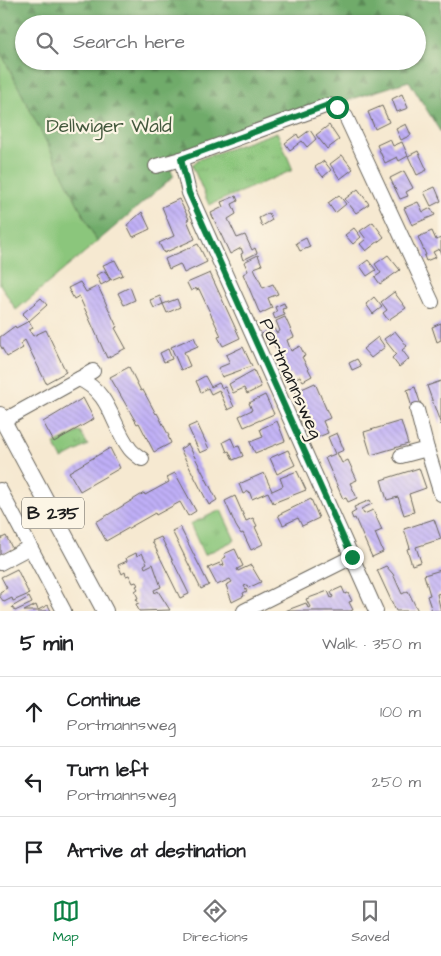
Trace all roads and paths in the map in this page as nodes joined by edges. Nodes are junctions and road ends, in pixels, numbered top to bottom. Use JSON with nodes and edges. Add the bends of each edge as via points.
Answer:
{"nodes":[{"id":1,"x":181,"y":159,"type":"junction"},
{"id":2,"x":156,"y":166,"type":"dead end"},
{"id":3,"x":432,"y":302,"type":"dead end"},
{"id":4,"x":93,"y":371,"type":"dead end"},
{"id":5,"x":80,"y":379,"type":"junction"},
{"id":6,"x":417,"y":410,"type":"dead end"},
{"id":7,"x":2,"y":418,"type":"edge"},
{"id":8,"x":427,"y":449,"type":"junction"},
{"id":9,"x":401,"y":456,"type":"dead end"},
{"id":10,"x":142,"y":459,"type":"dead end"},
{"id":11,"x":0,"y":490,"type":"edge"},
{"id":12,"x":441,"y":494,"type":"edge"},
{"id":13,"x":30,"y":547,"type":"junction"},
{"id":14,"x":352,"y":557,"type":"junction"},
{"id":15,"x":0,"y":563,"type":"edge"},
{"id":16,"x":64,"y":611,"type":"edge"},
{"id":17,"x":105,"y":611,"type":"edge"},
{"id":18,"x":244,"y":611,"type":"edge"},
{"id":19,"x":376,"y":611,"type":"edge"}],
"edges":[{"from":1,"to":2,"type":"street"},
{"from":1,"to":3,"type":"street","via":[[328,105],[337,107],[362,147]]},
{"from":1,"to":14,"type":"street","name":"Portmannsweg","via":[[189,193]]},
{"from":4,"to":5,"type":"street"},
{"from":5,"to":7,"type":"street"},
{"from":5,"to":10,"type":"street","via":[[91,384],[102,396],[130,450]]},
{"from":6,"to":8,"type":"street"},
{"from":7,"to":17,"type":"main road","number":"B 235"},
{"from":8,"to":9,"type":"street"},
{"from":8,"to":12,"type":"street"},
{"from":11,"to":13,"type":"street"},
{"from":13,"to":15,"type":"street"},
{"from":13,"to":16,"type":"street"},
{"from":14,"to":18,"type":"street"},
{"from":14,"to":19,"type":"street","name":"Portmannsweg"}]}
